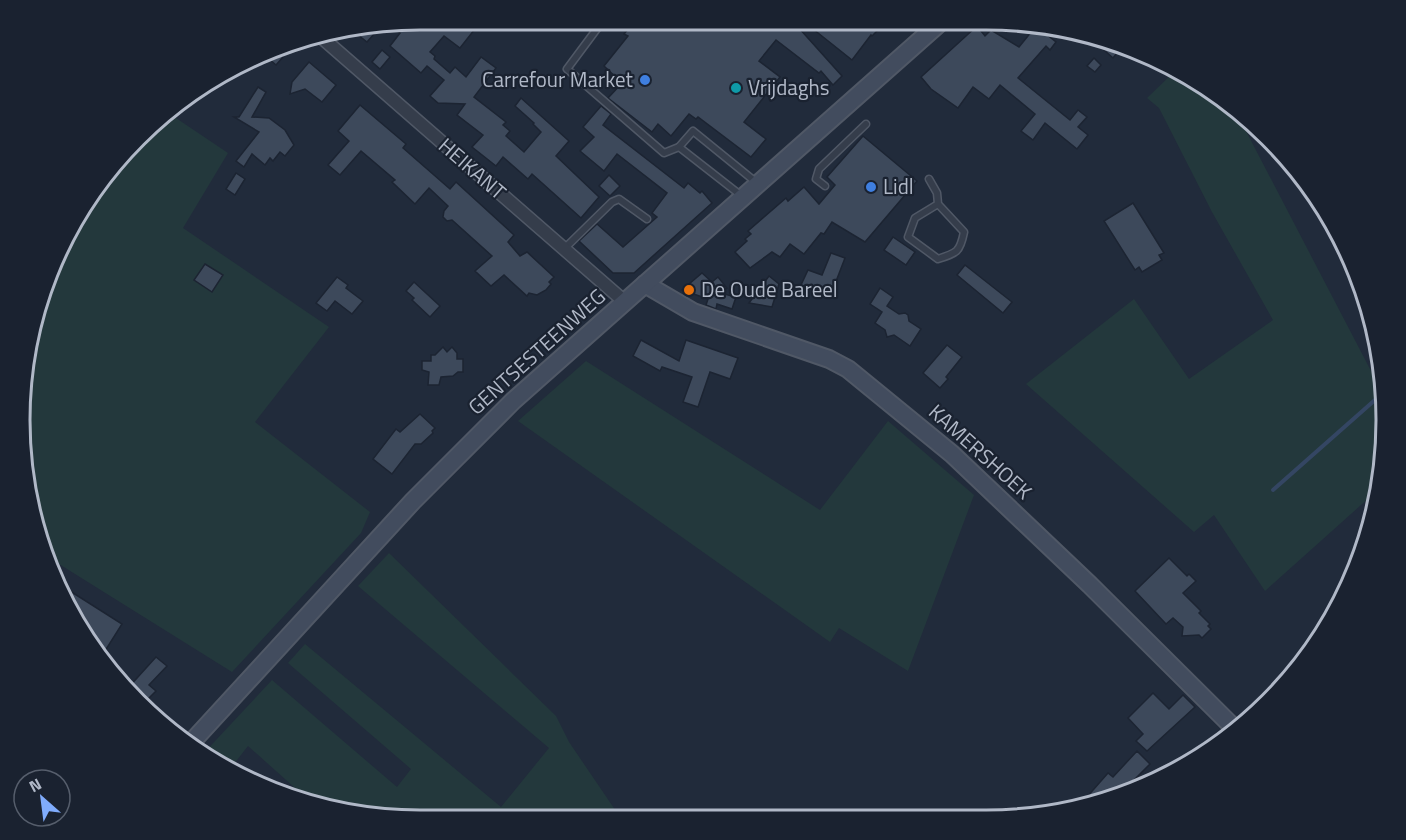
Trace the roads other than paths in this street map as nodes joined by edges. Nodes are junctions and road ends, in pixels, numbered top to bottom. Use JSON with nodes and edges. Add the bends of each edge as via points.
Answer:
{"nodes":[{"id":1,"x":596,"y":30,"type":"edge"},
{"id":2,"x":932,"y":30,"type":"edge"},
{"id":3,"x":328,"y":41,"type":"edge"},
{"id":4,"x":866,"y":124,"type":"dead end"},
{"id":5,"x":679,"y":147,"type":"junction"},
{"id":6,"x":929,"y":179,"type":"dead end"},
{"id":7,"x":758,"y":184,"type":"junction"},
{"id":8,"x":825,"y":186,"type":"dead end"},
{"id":9,"x":743,"y":197,"type":"junction"},
{"id":10,"x":938,"y":204,"type":"junction"},
{"id":11,"x":647,"y":219,"type":"dead end"},
{"id":12,"x":564,"y":249,"type":"junction"},
{"id":13,"x":645,"y":284,"type":"junction"},
{"id":14,"x":625,"y":302,"type":"junction"},
{"id":15,"x":1230,"y":724,"type":"edge"},
{"id":16,"x":195,"y":738,"type":"edge"}],
"edges":[{"from":1,"to":5,"type":"lane","via":[[567,69],[664,153]]},
{"from":2,"to":7,"type":"main road","name":"GENTSESTEENWEG"},
{"from":3,"to":12,"type":"street","name":"HEIKANT"},
{"from":4,"to":8,"type":"lane","via":[[819,169],[816,179]]},
{"from":5,"to":7,"type":"lane","via":[[693,131]]},
{"from":5,"to":9,"type":"lane"},
{"from":6,"to":10,"type":"lane"},
{"from":7,"to":9,"type":"main road","name":"GENTSESTEENWEG"},
{"from":9,"to":13,"type":"main road","name":"GENTSESTEENWEG"},
{"from":10,"to":10,"type":"lane","via":[[915,218],[908,237],[938,259],[961,247],[963,232]]},
{"from":11,"to":12,"type":"lane","via":[[619,199]]},
{"from":12,"to":14,"type":"street","name":"HEIKANT"},
{"from":13,"to":14,"type":"main road","name":"GENTSESTEENWEG"},
{"from":13,"to":15,"type":"main road","name":"KAMERSHOEK","via":[[693,312],[848,369],[952,454]]},
{"from":14,"to":16,"type":"main road","name":"GENTSESTEENWEG","via":[[513,401],[413,501]]}]}
